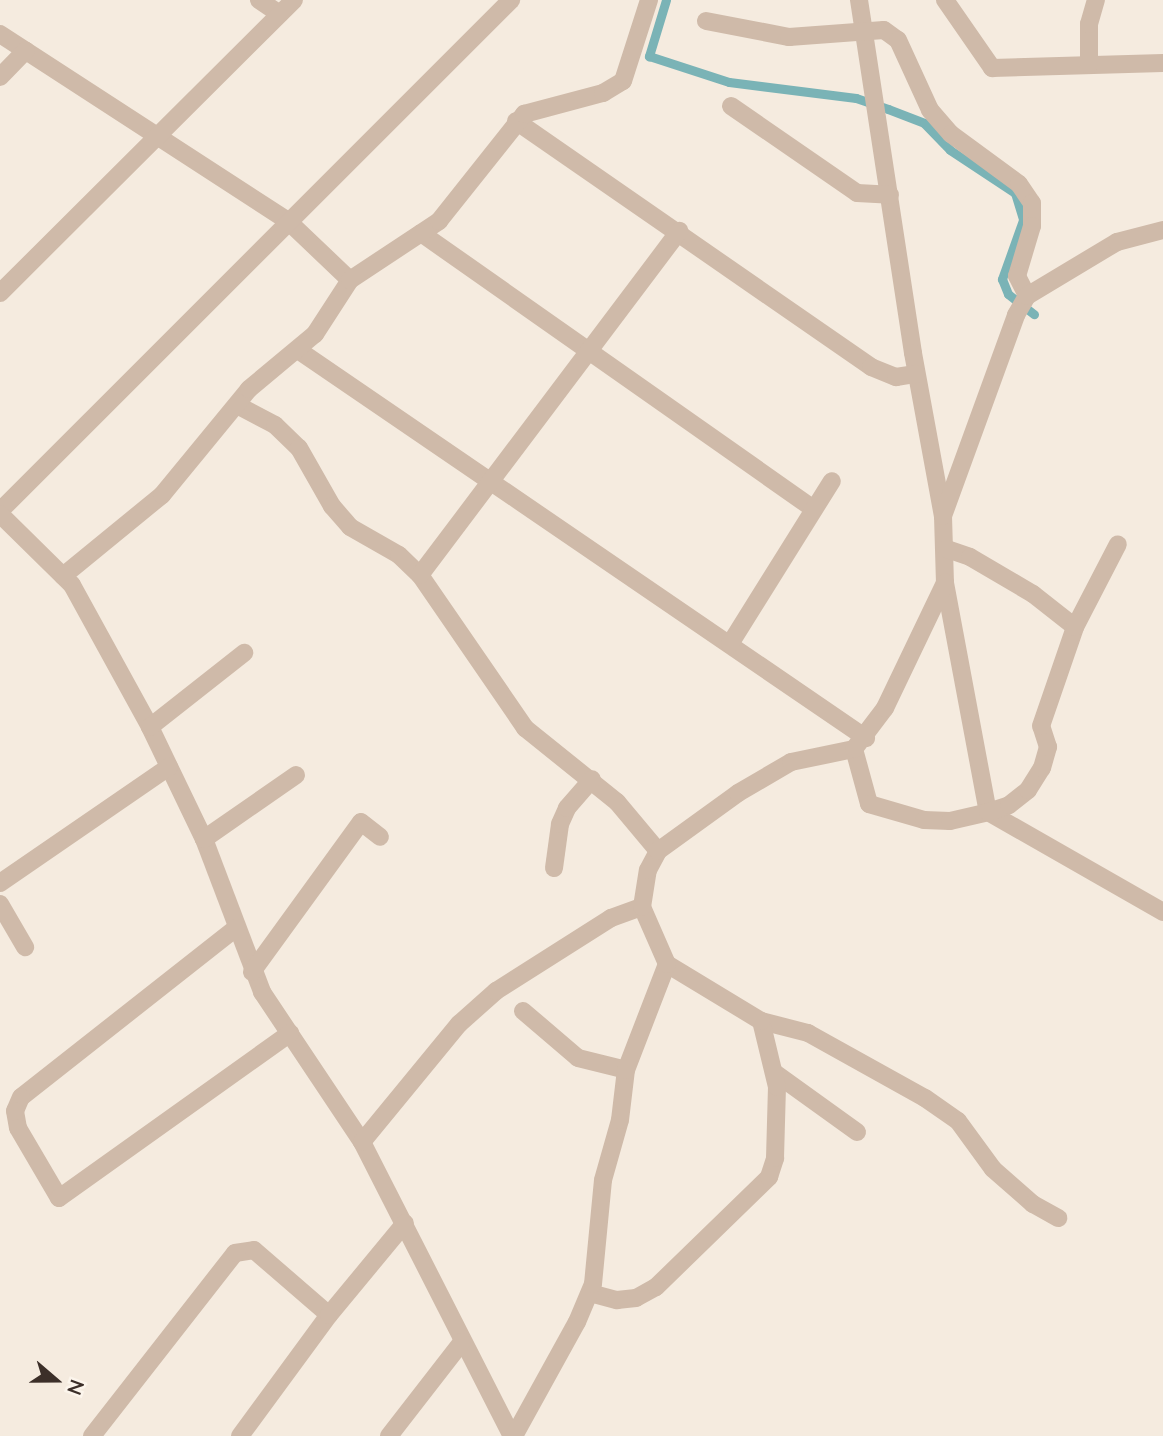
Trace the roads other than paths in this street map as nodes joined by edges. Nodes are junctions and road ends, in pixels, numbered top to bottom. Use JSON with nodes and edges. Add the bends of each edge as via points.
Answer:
{"nodes":[{"id":1,"x":259,"y":0,"type":"edge"},
{"id":2,"x":294,"y":0,"type":"edge"},
{"id":3,"x":511,"y":0,"type":"edge"},
{"id":4,"x":649,"y":0,"type":"edge"},
{"id":5,"x":859,"y":0,"type":"edge"},
{"id":6,"x":944,"y":0,"type":"edge"},
{"id":7,"x":1096,"y":0,"type":"edge"},
{"id":8,"x":280,"y":14,"type":"junction"},
{"id":9,"x":706,"y":21,"type":"dead end"},
{"id":10,"x":863,"y":30,"type":"junction"},
{"id":11,"x":0,"y":34,"type":"edge"},
{"id":12,"x":26,"y":50,"type":"junction"},
{"id":13,"x":1163,"y":63,"type":"edge"},
{"id":14,"x":1089,"y":65,"type":"junction"},
{"id":15,"x":0,"y":77,"type":"edge"},
{"id":16,"x":731,"y":106,"type":"dead end"},
{"id":17,"x":516,"y":121,"type":"junction"},
{"id":18,"x":156,"y":135,"type":"junction"},
{"id":19,"x":890,"y":195,"type":"junction"},
{"id":20,"x":289,"y":222,"type":"junction"},
{"id":21,"x":1163,"y":230,"type":"edge"},
{"id":22,"x":679,"y":231,"type":"junction"},
{"id":23,"x":421,"y":233,"type":"junction"},
{"id":24,"x":349,"y":280,"type":"junction"},
{"id":25,"x":0,"y":293,"type":"edge"},
{"id":26,"x":1027,"y":296,"type":"junction"},
{"id":27,"x":298,"y":350,"type":"junction"},
{"id":28,"x":589,"y":352,"type":"junction"},
{"id":29,"x":916,"y":374,"type":"junction"},
{"id":30,"x":237,"y":405,"type":"junction"},
{"id":31,"x":832,"y":481,"type":"dead end"},
{"id":32,"x":492,"y":482,"type":"junction"},
{"id":33,"x":814,"y":509,"type":"junction"},
{"id":34,"x":0,"y":512,"type":"edge"},
{"id":35,"x":943,"y":516,"type":"junction"},
{"id":36,"x":1118,"y":544,"type":"dead end"},
{"id":37,"x":947,"y":549,"type":"junction"},
{"id":38,"x":420,"y":575,"type":"junction"},
{"id":39,"x":63,"y":576,"type":"junction"},
{"id":40,"x":945,"y":583,"type":"junction"},
{"id":41,"x":1075,"y":627,"type":"junction"},
{"id":42,"x":730,"y":644,"type":"junction"},
{"id":43,"x":244,"y":653,"type":"dead end"},
{"id":44,"x":150,"y":727,"type":"junction"},
{"id":45,"x":860,"y":743,"type":"junction"},
{"id":46,"x":169,"y":767,"type":"junction"},
{"id":47,"x":296,"y":775,"type":"dead end"},
{"id":48,"x":592,"y":779,"type":"junction"},
{"id":49,"x":988,"y":812,"type":"junction"},
{"id":50,"x":380,"y":837,"type":"dead end"},
{"id":51,"x":204,"y":839,"type":"junction"},
{"id":52,"x":658,"y":851,"type":"junction"},
{"id":53,"x":554,"y":869,"type":"dead end"},
{"id":54,"x":0,"y":883,"type":"edge"},
{"id":55,"x":0,"y":904,"type":"edge"},
{"id":56,"x":642,"y":907,"type":"junction"},
{"id":57,"x":1163,"y":912,"type":"edge"},
{"id":58,"x":236,"y":928,"type":"junction"},
{"id":59,"x":25,"y":947,"type":"dead end"},
{"id":60,"x":667,"y":964,"type":"junction"},
{"id":61,"x":252,"y":972,"type":"junction"},
{"id":62,"x":523,"y":1012,"type":"dead end"},
{"id":63,"x":761,"y":1021,"type":"junction"},
{"id":64,"x":289,"y":1034,"type":"junction"},
{"id":65,"x":626,"y":1070,"type":"junction"},
{"id":66,"x":775,"y":1073,"type":"junction"},
{"id":67,"x":857,"y":1132,"type":"dead end"},
{"id":68,"x":362,"y":1142,"type":"junction"},
{"id":69,"x":1058,"y":1218,"type":"dead end"},
{"id":70,"x":405,"y":1223,"type":"junction"},
{"id":71,"x":590,"y":1293,"type":"junction"},
{"id":72,"x":330,"y":1315,"type":"junction"},
{"id":73,"x":461,"y":1342,"type":"junction"},
{"id":74,"x":92,"y":1436,"type":"edge"},
{"id":75,"x":240,"y":1436,"type":"edge"},
{"id":76,"x":389,"y":1436,"type":"edge"},
{"id":77,"x":513,"y":1436,"type":"edge"}],
"edges":[{"from":1,"to":8,"type":"street"},
{"from":2,"to":8,"type":"street"},
{"from":3,"to":20,"type":"street"},
{"from":4,"to":17,"type":"street","via":[[623,81],[603,93],[524,114]]},
{"from":5,"to":10,"type":"street"},
{"from":6,"to":14,"type":"street","via":[[992,68]]},
{"from":7,"to":14,"type":"street","via":[[1089,24]]},
{"from":8,"to":18,"type":"street"},
{"from":9,"to":10,"type":"street","via":[[789,37]]},
{"from":10,"to":19,"type":"street"},
{"from":10,"to":26,"type":"street","via":[[884,30],[898,40],[930,110],[951,134],[1019,184],[1032,203],[1032,226],[1017,276]]},
{"from":11,"to":12,"type":"street"},
{"from":12,"to":15,"type":"street"},
{"from":12,"to":18,"type":"street"},
{"from":13,"to":14,"type":"street"},
{"from":16,"to":19,"type":"street","via":[[857,193]]},
{"from":17,"to":22,"type":"street"},
{"from":17,"to":23,"type":"street","via":[[469,187]]},
{"from":18,"to":20,"type":"street"},
{"from":18,"to":25,"type":"street"},
{"from":19,"to":29,"type":"street"},
{"from":20,"to":24,"type":"street"},
{"from":20,"to":34,"type":"street"},
{"from":21,"to":26,"type":"street","via":[[1117,242]]},
{"from":22,"to":28,"type":"street"},
{"from":22,"to":29,"type":"street","via":[[871,367],[896,377]]},
{"from":23,"to":24,"type":"street"},
{"from":23,"to":28,"type":"street"},
{"from":24,"to":27,"type":"street","via":[[329,315]]},
{"from":26,"to":35,"type":"street"},
{"from":27,"to":30,"type":"street"},
{"from":27,"to":32,"type":"street"},
{"from":28,"to":32,"type":"street"},
{"from":28,"to":33,"type":"street"},
{"from":29,"to":35,"type":"street"},
{"from":30,"to":38,"type":"street","via":[[275,425],[299,448],[332,506],[350,527],[399,555]]},
{"from":30,"to":39,"type":"street","via":[[162,495]]},
{"from":31,"to":33,"type":"street"},
{"from":32,"to":38,"type":"street"},
{"from":32,"to":42,"type":"street"},
{"from":33,"to":42,"type":"street"},
{"from":34,"to":39,"type":"street"},
{"from":35,"to":37,"type":"street"},
{"from":36,"to":41,"type":"street"},
{"from":37,"to":40,"type":"street"},
{"from":37,"to":41,"type":"street","via":[[970,557],[1022,588]]},
{"from":38,"to":48,"type":"street","via":[[525,727]]},
{"from":39,"to":44,"type":"street"},
{"from":40,"to":45,"type":"street"},
{"from":40,"to":49,"type":"street"},
{"from":41,"to":49,"type":"street","via":[[1041,726],[1048,747],[1042,768],[1028,790],[1009,805]]},
{"from":42,"to":45,"type":"street"},
{"from":43,"to":44,"type":"street"},
{"from":44,"to":46,"type":"street"},
{"from":45,"to":49,"type":"street","via":[[869,804],[924,820],[950,821]]},
{"from":45,"to":52,"type":"street","via":[[791,762],[738,793]]},
{"from":46,"to":51,"type":"street"},
{"from":46,"to":54,"type":"street"},
{"from":47,"to":51,"type":"street"},
{"from":48,"to":52,"type":"street"},
{"from":48,"to":53,"type":"street","via":[[567,808],[560,824]]},
{"from":49,"to":57,"type":"street"},
{"from":50,"to":61,"type":"street","via":[[361,822]]},
{"from":51,"to":58,"type":"street"},
{"from":52,"to":56,"type":"street","via":[[648,870]]},
{"from":55,"to":59,"type":"street"},
{"from":56,"to":60,"type":"street"},
{"from":56,"to":68,"type":"street","via":[[579,937],[496,991],[459,1024]]},
{"from":58,"to":61,"type":"street"},
{"from":58,"to":64,"type":"street","via":[[21,1097],[16,1111],[18,1128],[59,1198]]},
{"from":60,"to":63,"type":"street"},
{"from":60,"to":65,"type":"street"},
{"from":61,"to":64,"type":"street"},
{"from":62,"to":65,"type":"street","via":[[578,1058]]},
{"from":63,"to":66,"type":"street"},
{"from":63,"to":69,"type":"street","via":[[808,1033],[925,1098],[958,1121],[993,1169]]},
{"from":64,"to":68,"type":"street"},
{"from":65,"to":71,"type":"street","via":[[620,1120],[603,1180],[600,1240]]},
{"from":66,"to":67,"type":"street"},
{"from":66,"to":71,"type":"street","via":[[775,1158],[769,1177],[656,1287],[636,1298],[617,1300]]},
{"from":68,"to":70,"type":"street"},
{"from":70,"to":72,"type":"street"},
{"from":70,"to":73,"type":"street"},
{"from":71,"to":77,"type":"street","via":[[536,1401]]},
{"from":72,"to":74,"type":"street","via":[[254,1250],[234,1253]]},
{"from":72,"to":75,"type":"street"},
{"from":73,"to":76,"type":"street"},
{"from":73,"to":77,"type":"street"}]}
